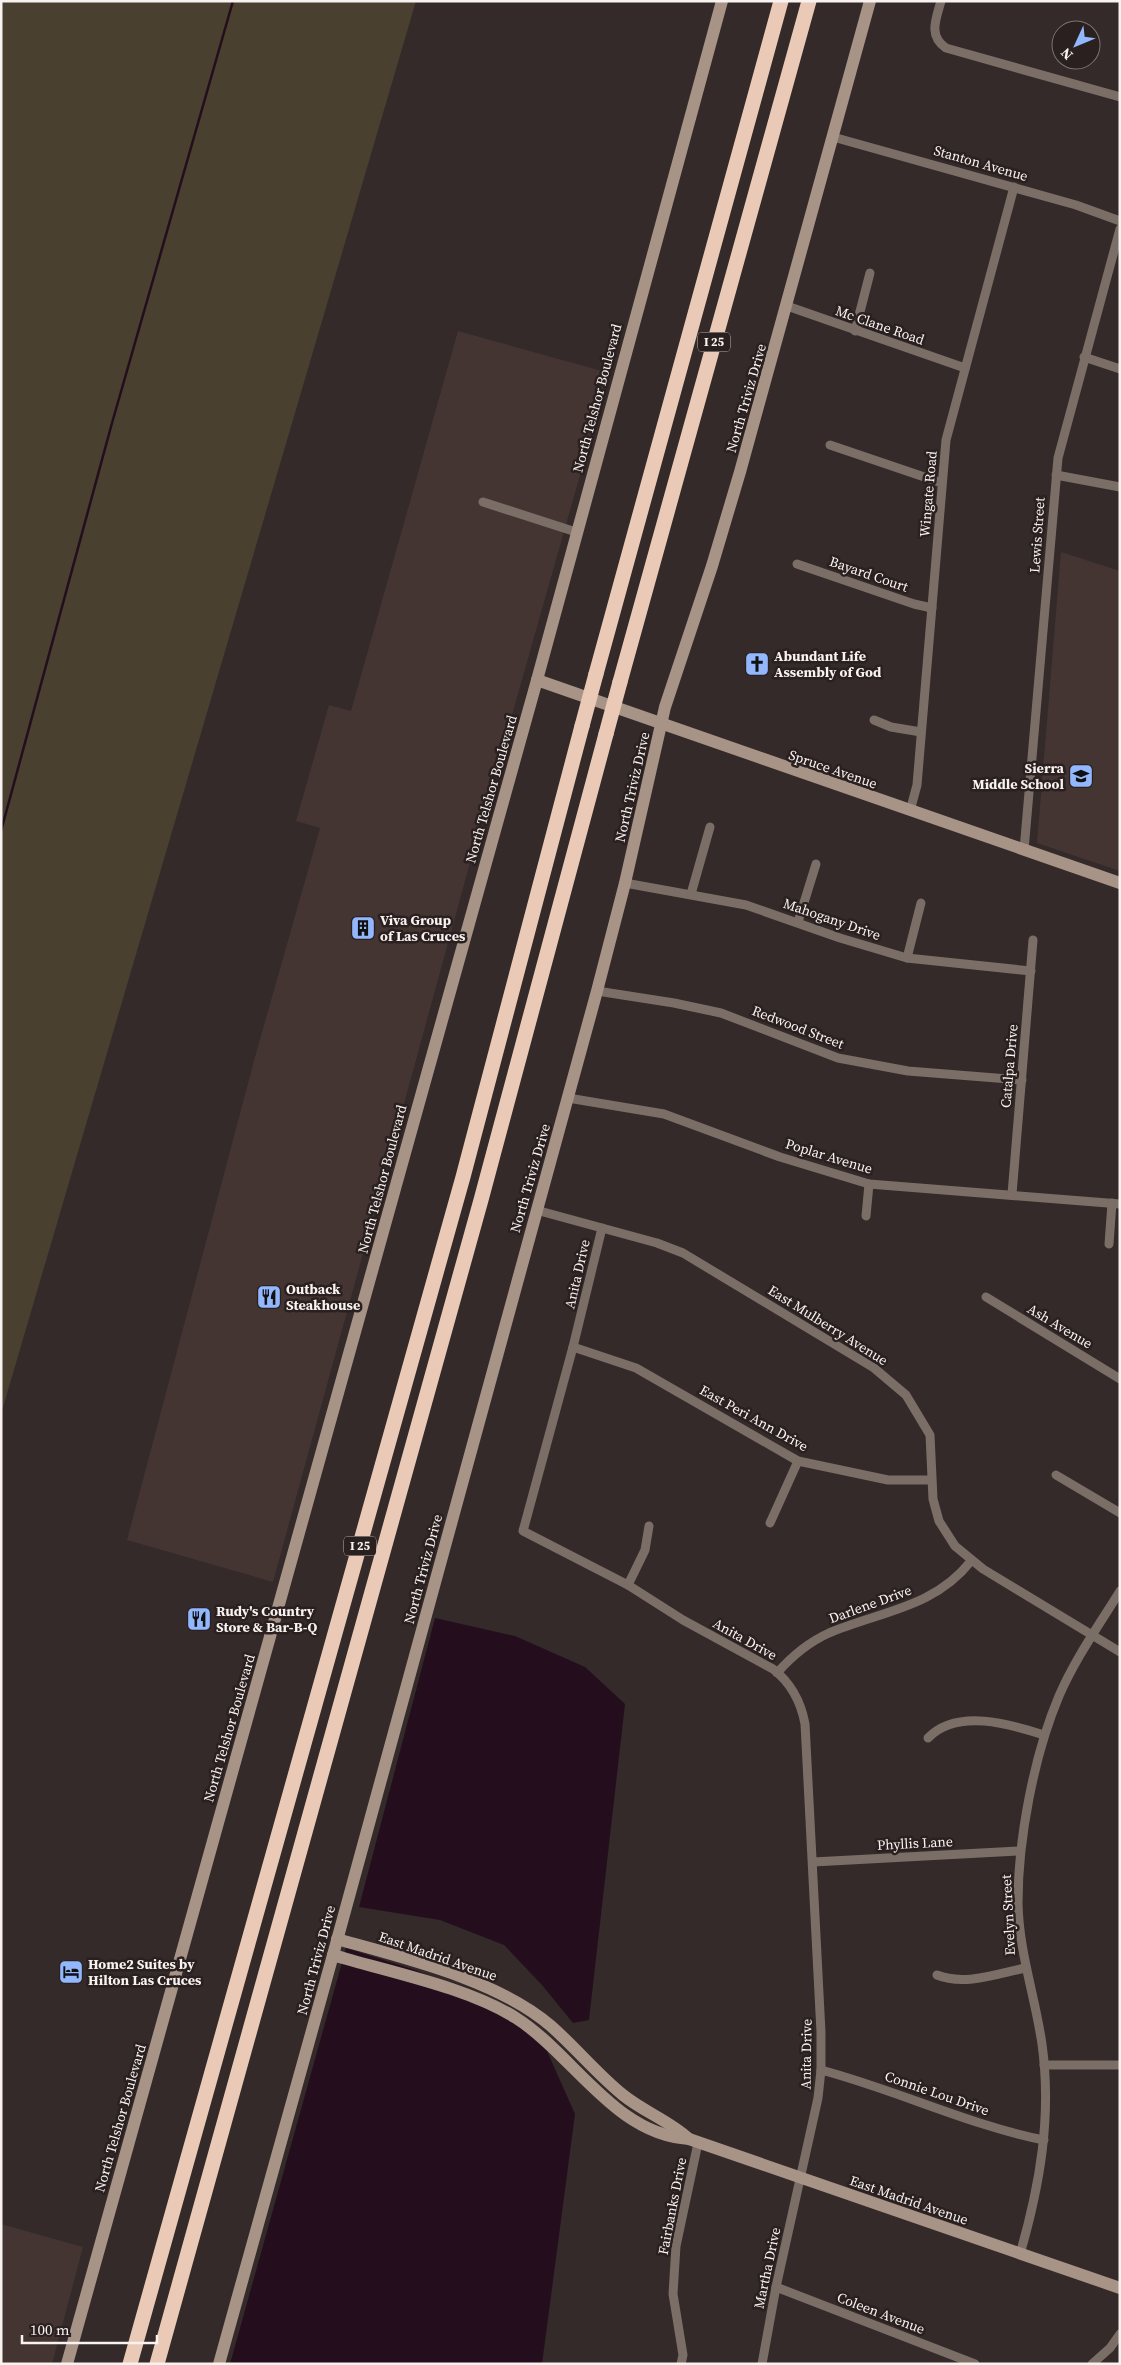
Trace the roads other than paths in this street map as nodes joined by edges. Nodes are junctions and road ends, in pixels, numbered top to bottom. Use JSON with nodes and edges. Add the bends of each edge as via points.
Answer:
{"nodes":[{"id":1,"x":722,"y":1,"type":"edge"},
{"id":2,"x":781,"y":1,"type":"edge"},
{"id":3,"x":808,"y":1,"type":"edge"},
{"id":4,"x":870,"y":1,"type":"edge"},
{"id":5,"x":941,"y":1,"type":"edge"},
{"id":6,"x":1120,"y":97,"type":"edge"},
{"id":7,"x":833,"y":136,"type":"junction"},
{"id":8,"x":1014,"y":187,"type":"junction"},
{"id":9,"x":1120,"y":221,"type":"edge"},
{"id":10,"x":1120,"y":229,"type":"edge"},
{"id":11,"x":870,"y":273,"type":"dead end"},
{"id":12,"x":787,"y":306,"type":"junction"},
{"id":13,"x":855,"y":331,"type":"junction"},
{"id":14,"x":1084,"y":357,"type":"junction"},
{"id":15,"x":965,"y":368,"type":"junction"},
{"id":16,"x":1120,"y":370,"type":"edge"},
{"id":17,"x":830,"y":445,"type":"dead end"},
{"id":18,"x":1056,"y":475,"type":"junction"},
{"id":19,"x":942,"y":483,"type":"junction"},
{"id":20,"x":1120,"y":487,"type":"edge"},
{"id":21,"x":483,"y":502,"type":"dead end"},
{"id":22,"x":576,"y":532,"type":"junction"},
{"id":23,"x":797,"y":564,"type":"dead end"},
{"id":24,"x":932,"y":608,"type":"junction"},
{"id":25,"x":537,"y":680,"type":"junction"},
{"id":26,"x":874,"y":720,"type":"dead end"},
{"id":27,"x":662,"y":726,"type":"junction"},
{"id":28,"x":921,"y":732,"type":"junction"},
{"id":29,"x":910,"y":811,"type":"junction"},
{"id":30,"x":710,"y":827,"type":"dead end"},
{"id":31,"x":1024,"y":850,"type":"junction"},
{"id":32,"x":816,"y":864,"type":"dead end"},
{"id":33,"x":625,"y":883,"type":"junction"},
{"id":34,"x":1120,"y":883,"type":"edge"},
{"id":35,"x":691,"y":894,"type":"junction"},
{"id":36,"x":921,"y":903,"type":"dead end"},
{"id":37,"x":798,"y":922,"type":"junction"},
{"id":38,"x":1033,"y":940,"type":"dead end"},
{"id":39,"x":907,"y":958,"type":"junction"},
{"id":40,"x":1031,"y":971,"type":"junction"},
{"id":41,"x":597,"y":991,"type":"junction"},
{"id":42,"x":1022,"y":1080,"type":"junction"},
{"id":43,"x":568,"y":1098,"type":"junction"},
{"id":44,"x":869,"y":1184,"type":"junction"},
{"id":45,"x":1012,"y":1194,"type":"junction"},
{"id":46,"x":1116,"y":1203,"type":"edge"},
{"id":47,"x":536,"y":1210,"type":"junction"},
{"id":48,"x":866,"y":1216,"type":"dead end"},
{"id":49,"x":602,"y":1228,"type":"junction"},
{"id":50,"x":1109,"y":1244,"type":"dead end"},
{"id":51,"x":986,"y":1297,"type":"dead end"},
{"id":52,"x":573,"y":1347,"type":"junction"},
{"id":53,"x":1120,"y":1379,"type":"edge"},
{"id":54,"x":798,"y":1461,"type":"junction"},
{"id":55,"x":1056,"y":1474,"type":"dead end"},
{"id":56,"x":931,"y":1480,"type":"junction"},
{"id":57,"x":1120,"y":1513,"type":"edge"},
{"id":58,"x":770,"y":1523,"type":"dead end"},
{"id":59,"x":649,"y":1526,"type":"dead end"},
{"id":60,"x":971,"y":1561,"type":"junction"},
{"id":61,"x":628,"y":1585,"type":"junction"},
{"id":62,"x":1120,"y":1591,"type":"edge"},
{"id":63,"x":1092,"y":1636,"type":"junction"},
{"id":64,"x":1120,"y":1652,"type":"edge"},
{"id":65,"x":778,"y":1673,"type":"junction"},
{"id":66,"x":1044,"y":1735,"type":"junction"},
{"id":67,"x":928,"y":1738,"type":"dead end"},
{"id":68,"x":1020,"y":1851,"type":"junction"},
{"id":69,"x":813,"y":1862,"type":"junction"},
{"id":70,"x":337,"y":1939,"type":"junction"},
{"id":71,"x":333,"y":1955,"type":"junction"},
{"id":72,"x":1025,"y":1968,"type":"junction"},
{"id":73,"x":937,"y":1974,"type":"dead end"},
{"id":74,"x":1044,"y":2065,"type":"junction"},
{"id":75,"x":1120,"y":2065,"type":"edge"},
{"id":76,"x":821,"y":2070,"type":"junction"},
{"id":77,"x":1044,"y":2140,"type":"junction"},
{"id":78,"x":693,"y":2141,"type":"junction"},
{"id":79,"x":800,"y":2178,"type":"junction"},
{"id":80,"x":1020,"y":2254,"type":"junction"},
{"id":81,"x":776,"y":2287,"type":"junction"},
{"id":82,"x":1120,"y":2288,"type":"edge"},
{"id":83,"x":1120,"y":2334,"type":"edge"},
{"id":84,"x":67,"y":2364,"type":"edge"},
{"id":85,"x":130,"y":2364,"type":"edge"},
{"id":86,"x":157,"y":2364,"type":"edge"},
{"id":87,"x":218,"y":2364,"type":"edge"},
{"id":88,"x":681,"y":2364,"type":"edge"},
{"id":89,"x":762,"y":2364,"type":"edge"},
{"id":90,"x":975,"y":2364,"type":"edge"},
{"id":91,"x":1092,"y":2364,"type":"edge"}],
"edges":[{"from":1,"to":22,"type":"street","name":"North Telshor Boulevard"},
{"from":2,"to":85,"type":"highway","number":"I 25","bridge":true,"via":[[596,674],[463,1177]]},
{"from":3,"to":86,"type":"highway","number":"I 25","bridge":true,"via":[[481,1200]]},
{"from":4,"to":7,"type":"street","name":"North Triviz Drive"},
{"from":5,"to":6,"type":"street","via":[[932,41]]},
{"from":7,"to":8,"type":"street","name":"Stanton Avenue"},
{"from":7,"to":12,"type":"street","name":"North Triviz Drive"},
{"from":8,"to":9,"type":"street","name":"Stanton Avenue","via":[[1088,208]]},
{"from":8,"to":15,"type":"street","name":"Wingate Road"},
{"from":10,"to":14,"type":"street","name":"Lewis Street"},
{"from":11,"to":13,"type":"street"},
{"from":12,"to":13,"type":"street","name":"Mc Clane Road"},
{"from":12,"to":27,"type":"street","name":"North Triviz Drive"},
{"from":13,"to":15,"type":"street","name":"Mc Clane Road"},
{"from":14,"to":16,"type":"street"},
{"from":14,"to":18,"type":"street","name":"Lewis Street","via":[[1061,438]]},
{"from":15,"to":19,"type":"street","name":"Wingate Road","via":[[949,427]]},
{"from":17,"to":19,"type":"street"},
{"from":18,"to":20,"type":"street"},
{"from":18,"to":31,"type":"street","name":"Lewis Street"},
{"from":19,"to":24,"type":"street","name":"Wingate Road"},
{"from":21,"to":22,"type":"street"},
{"from":22,"to":25,"type":"street","name":"North Telshor Boulevard"},
{"from":23,"to":24,"type":"street","name":"Bayard Court"},
{"from":24,"to":28,"type":"street","name":"Wingate Road"},
{"from":25,"to":27,"type":"street","name":"Spruce Avenue"},
{"from":25,"to":84,"type":"street","name":"North Telshor Boulevard"},
{"from":26,"to":28,"type":"street","via":[[891,727]]},
{"from":27,"to":29,"type":"street","name":"Spruce Avenue"},
{"from":27,"to":33,"type":"street","name":"North Triviz Drive"},
{"from":28,"to":29,"type":"street","name":"Wingate Road","via":[[917,784]]},
{"from":29,"to":31,"type":"street","name":"Spruce Avenue"},
{"from":30,"to":35,"type":"street"},
{"from":31,"to":34,"type":"street","name":"Spruce Avenue"},
{"from":32,"to":37,"type":"street"},
{"from":33,"to":35,"type":"street","name":"Mahogany Drive"},
{"from":33,"to":41,"type":"street","name":"North Triviz Drive"},
{"from":35,"to":37,"type":"street","name":"Mahogany Drive","via":[[746,905]]},
{"from":36,"to":39,"type":"street"},
{"from":37,"to":39,"type":"street","name":"Mahogany Drive"},
{"from":38,"to":40,"type":"street","name":"Catalpa Drive"},
{"from":39,"to":40,"type":"street","name":"Mahogany Drive"},
{"from":40,"to":42,"type":"street","name":"Catalpa Drive"},
{"from":41,"to":42,"type":"street","name":"Redwood Street","via":[[721,1013],[838,1058],[908,1071]]},
{"from":41,"to":43,"type":"street","name":"North Triviz Drive"},
{"from":42,"to":45,"type":"street","name":"Catalpa Drive"},
{"from":43,"to":44,"type":"street","name":"Poplar Avenue","via":[[664,1114],[780,1157]]},
{"from":43,"to":47,"type":"street","name":"North Triviz Drive"},
{"from":44,"to":45,"type":"street","name":"Poplar Avenue"},
{"from":44,"to":48,"type":"street"},
{"from":45,"to":46,"type":"street","name":"Poplar Avenue"},
{"from":46,"to":50,"type":"street"},
{"from":47,"to":49,"type":"street","name":"East Mulberry Avenue"},
{"from":47,"to":70,"type":"street","name":"North Triviz Drive"},
{"from":49,"to":52,"type":"street","name":"Anita Drive"},
{"from":49,"to":56,"type":"street","name":"East Mulberry Avenue","via":[[690,1256],[874,1368],[906,1395],[930,1435]]},
{"from":51,"to":53,"type":"street","name":"Ash Avenue"},
{"from":52,"to":54,"type":"street","name":"East Peri Ann Drive","via":[[636,1368]]},
{"from":52,"to":61,"type":"street","name":"Anita Drive","via":[[522,1531]]},
{"from":54,"to":56,"type":"street","name":"East Peri Ann Drive","via":[[888,1480]]},
{"from":54,"to":58,"type":"street"},
{"from":55,"to":57,"type":"street"},
{"from":56,"to":60,"type":"street","name":"East Mulberry Avenue","via":[[942,1528]]},
{"from":59,"to":61,"type":"street","via":[[645,1550]]},
{"from":60,"to":63,"type":"street","name":"East Mulberry Avenue"},
{"from":60,"to":65,"type":"street","name":"Darlene Drive","via":[[941,1591],[829,1633],[805,1646]]},
{"from":61,"to":65,"type":"street","name":"Anita Drive"},
{"from":62,"to":63,"type":"street","name":"Evelyn Street"},
{"from":63,"to":64,"type":"street","name":"East Mulberry Avenue"},
{"from":63,"to":66,"type":"street","name":"Evelyn Street","via":[[1064,1686]]},
{"from":65,"to":69,"type":"street","name":"Anita Drive","via":[[797,1697],[804,1717]]},
{"from":66,"to":67,"type":"street","via":[[1004,1724],[972,1722],[942,1727]]},
{"from":66,"to":68,"type":"street","name":"Evelyn Street"},
{"from":68,"to":69,"type":"street","name":"Phyllis Lane"},
{"from":68,"to":72,"type":"street","name":"Evelyn Street","via":[[1019,1915]]},
{"from":69,"to":76,"type":"street","name":"Anita Drive"},
{"from":70,"to":71,"type":"street","name":"North Triviz Drive"},
{"from":70,"to":78,"type":"street","name":"East Madrid Avenue","via":[[491,1988],[521,2005],[551,2026],[623,2096]]},
{"from":71,"to":78,"type":"street","name":"East Madrid Avenue","via":[[484,2000],[547,2040],[613,2106],[643,2126],[674,2138]]},
{"from":71,"to":87,"type":"street","name":"North Triviz Drive"},
{"from":72,"to":73,"type":"street","via":[[960,1980]]},
{"from":72,"to":74,"type":"street","name":"Evelyn Street","via":[[1041,2035]]},
{"from":74,"to":75,"type":"street"},
{"from":74,"to":77,"type":"street","name":"Evelyn Street"},
{"from":76,"to":77,"type":"street","name":"Connie Lou Drive","via":[[1004,2131]]},
{"from":76,"to":79,"type":"street","name":"Anita Drive"},
{"from":77,"to":80,"type":"street","name":"Evelyn Street","via":[[1036,2196]]},
{"from":78,"to":79,"type":"street","name":"East Madrid Avenue"},
{"from":78,"to":88,"type":"street","name":"Fairbanks Drive","via":[[676,2246],[673,2294],[683,2354]]},
{"from":79,"to":80,"type":"street","name":"East Madrid Avenue"},
{"from":79,"to":81,"type":"street","name":"Martha Drive"},
{"from":80,"to":82,"type":"street","name":"East Madrid Avenue"},
{"from":81,"to":89,"type":"street","name":"Martha Drive"},
{"from":81,"to":90,"type":"street","name":"Coleen Avenue"},
{"from":83,"to":91,"type":"street"}]}
